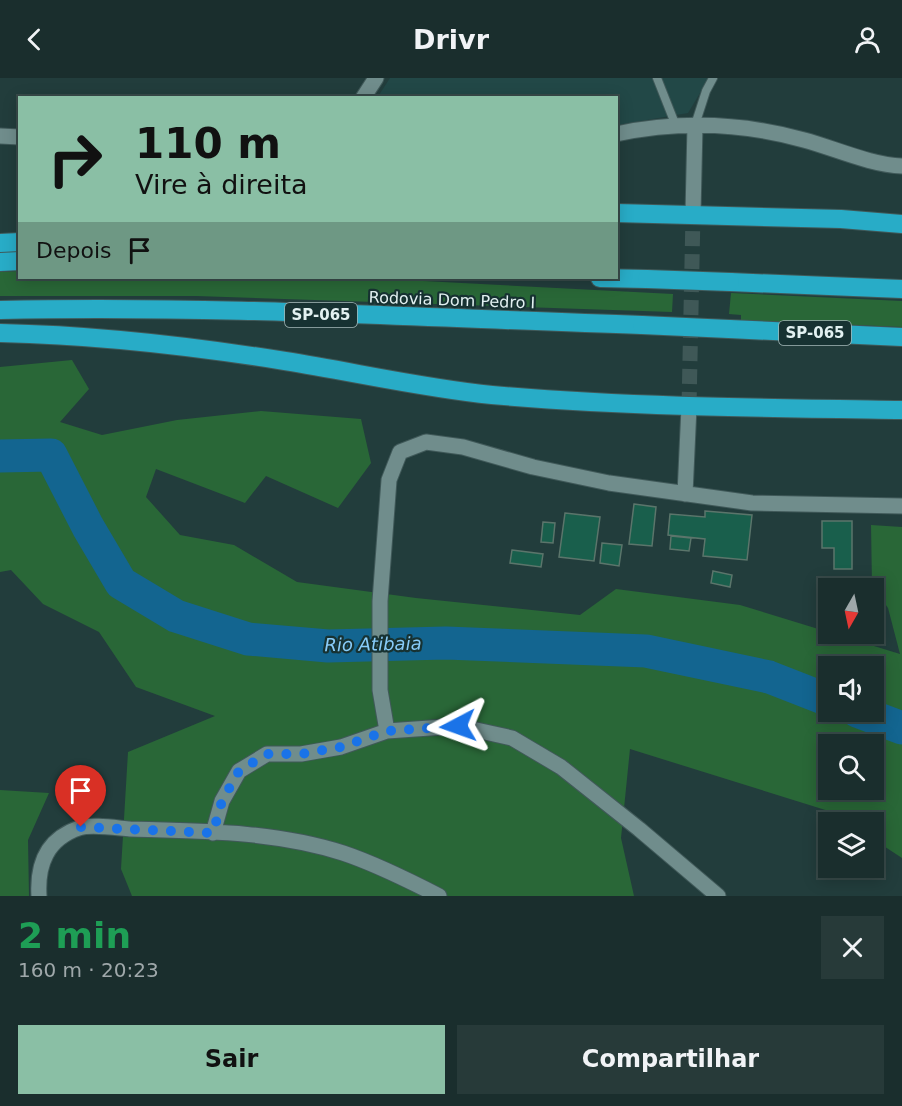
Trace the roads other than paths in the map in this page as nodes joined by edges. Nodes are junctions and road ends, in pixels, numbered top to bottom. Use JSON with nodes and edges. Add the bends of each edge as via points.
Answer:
{"nodes":[{"id":1,"x":376,"y":78,"type":"edge"},
{"id":2,"x":657,"y":78,"type":"edge"},
{"id":3,"x":713,"y":78,"type":"edge"},
{"id":4,"x":364,"y":96,"type":"edge"},
{"id":5,"x":695,"y":125,"type":"junction"},
{"id":6,"x":676,"y":126,"type":"junction"},
{"id":7,"x":618,"y":134,"type":"edge"},
{"id":8,"x":0,"y":136,"type":"edge"},
{"id":9,"x":18,"y":137,"type":"edge"},
{"id":10,"x":902,"y":166,"type":"edge"},
{"id":11,"x":618,"y":213,"type":"edge"},
{"id":12,"x":693,"y":214,"type":"junction"},
{"id":13,"x":902,"y":224,"type":"edge"},
{"id":14,"x":18,"y":242,"type":"edge"},
{"id":15,"x":0,"y":243,"type":"edge"},
{"id":16,"x":18,"y":261,"type":"edge"},
{"id":17,"x":0,"y":262,"type":"edge"},
{"id":18,"x":618,"y":278,"type":"edge"},
{"id":19,"x":902,"y":289,"type":"edge"},
{"id":20,"x":0,"y":310,"type":"edge"},
{"id":21,"x":0,"y":333,"type":"edge"},
{"id":22,"x":902,"y":337,"type":"edge"},
{"id":23,"x":689,"y":407,"type":"junction"},
{"id":24,"x":902,"y":410,"type":"edge"},
{"id":25,"x":685,"y":494,"type":"junction"},
{"id":26,"x":902,"y":506,"type":"edge"},
{"id":27,"x":387,"y":731,"type":"junction"},
{"id":28,"x":213,"y":833,"type":"junction"},
{"id":29,"x":39,"y":896,"type":"edge"},
{"id":30,"x":439,"y":896,"type":"edge"},
{"id":31,"x":718,"y":896,"type":"edge"}],
"edges":[{"from":1,"to":4,"type":"street"},
{"from":2,"to":6,"type":"lane"},
{"from":3,"to":5,"type":"lane"},
{"from":5,"to":6,"type":"street"},
{"from":5,"to":10,"type":"street","via":[[748,127],[784,134]]},
{"from":5,"to":12,"type":"street"},
{"from":6,"to":7,"type":"street"},
{"from":8,"to":9,"type":"street"},
{"from":11,"to":12,"type":"highway"},
{"from":12,"to":13,"type":"highway"},
{"from":14,"to":15,"type":"highway"},
{"from":16,"to":17,"type":"highway"},
{"from":18,"to":19,"type":"highway","bridge":true},
{"from":20,"to":22,"type":"highway","name":"Rodovia Dom Pedro I","number":"SP-065","bridge":true,"via":[[212,311]]},
{"from":21,"to":23,"type":"highway","via":[[54,334],[200,349],[492,394]]},
{"from":23,"to":24,"type":"highway"},
{"from":23,"to":25,"type":"street"},
{"from":25,"to":26,"type":"street","via":[[752,503]]},
{"from":25,"to":27,"type":"street","via":[[533,467],[463,447],[426,442],[400,452],[389,480],[380,601],[380,690]]},
{"from":27,"to":28,"type":"street","via":[[341,747],[301,754],[267,754],[239,771],[222,801]]},
{"from":27,"to":31,"type":"street","via":[[458,726],[512,738],[561,767]]},
{"from":28,"to":29,"type":"street","via":[[81,827],[59,838],[44,855],[38,879]]},
{"from":28,"to":30,"type":"street","via":[[282,839],[343,853]]}]}
